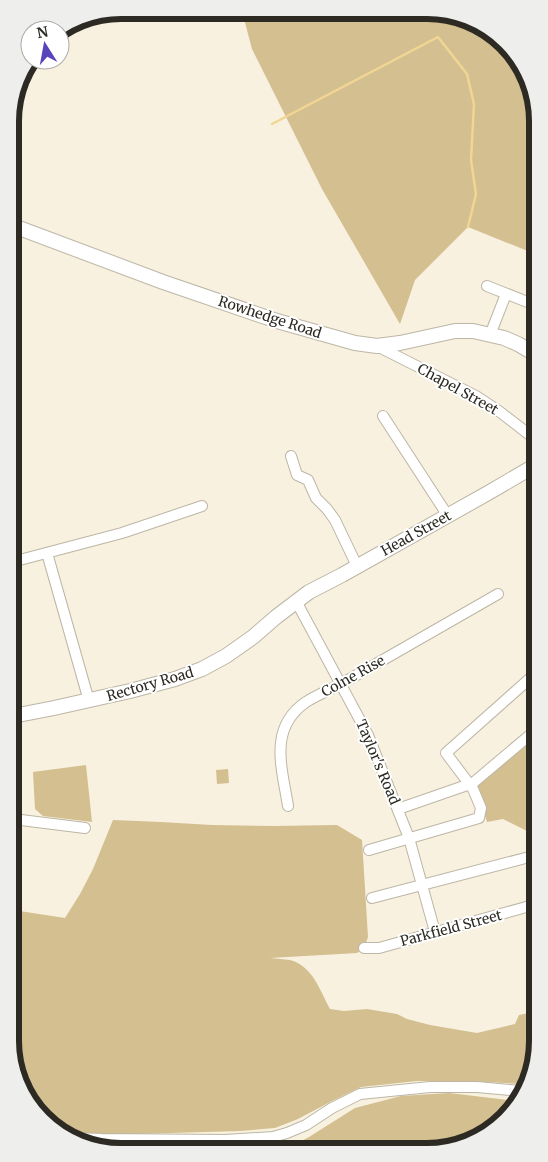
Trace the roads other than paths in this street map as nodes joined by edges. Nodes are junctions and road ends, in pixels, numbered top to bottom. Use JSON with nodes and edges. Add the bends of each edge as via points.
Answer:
{"nodes":[{"id":1,"x":19,"y":228,"type":"edge"},
{"id":2,"x":487,"y":286,"type":"dead end"},
{"id":3,"x":506,"y":294,"type":"junction"},
{"id":4,"x":529,"y":303,"type":"edge"},
{"id":5,"x":490,"y":334,"type":"junction"},
{"id":6,"x":377,"y":346,"type":"junction"},
{"id":7,"x":529,"y":350,"type":"edge"},
{"id":8,"x":383,"y":416,"type":"dead end"},
{"id":9,"x":529,"y":434,"type":"edge"},
{"id":10,"x":291,"y":456,"type":"dead end"},
{"id":11,"x":529,"y":469,"type":"edge"},
{"id":12,"x":202,"y":506,"type":"dead end"},
{"id":13,"x":448,"y":516,"type":"junction"},
{"id":14,"x":47,"y":552,"type":"junction"},
{"id":15,"x":19,"y":560,"type":"edge"},
{"id":16,"x":357,"y":566,"type":"junction"},
{"id":17,"x":498,"y":594,"type":"dead end"},
{"id":18,"x":296,"y":601,"type":"junction"},
{"id":19,"x":529,"y":679,"type":"edge"},
{"id":20,"x":341,"y":684,"type":"junction"},
{"id":21,"x":89,"y":701,"type":"junction"},
{"id":22,"x":19,"y":715,"type":"edge"},
{"id":23,"x":529,"y":735,"type":"edge"},
{"id":24,"x":469,"y":785,"type":"junction"},
{"id":25,"x":288,"y":806,"type":"dead end"},
{"id":26,"x":398,"y":809,"type":"junction"},
{"id":27,"x":19,"y":820,"type":"edge"},
{"id":28,"x":85,"y":828,"type":"dead end"},
{"id":29,"x":409,"y":838,"type":"junction"},
{"id":30,"x":369,"y":850,"type":"dead end"},
{"id":31,"x":529,"y":856,"type":"edge"},
{"id":32,"x":422,"y":885,"type":"junction"},
{"id":33,"x":372,"y":898,"type":"dead end"},
{"id":34,"x":529,"y":906,"type":"edge"},
{"id":35,"x":435,"y":932,"type":"junction"},
{"id":36,"x":364,"y":948,"type":"dead end"},
{"id":37,"x":516,"y":1091,"type":"edge"},
{"id":38,"x":91,"y":1139,"type":"edge"}],
"edges":[{"from":1,"to":6,"type":"street","name":"Rowhedge Road","via":[[277,321],[355,344]]},
{"from":2,"to":3,"type":"street"},
{"from":3,"to":4,"type":"street"},
{"from":3,"to":5,"type":"street"},
{"from":5,"to":6,"type":"street","name":"Rowhedge Road","via":[[455,331]]},
{"from":5,"to":7,"type":"street","name":"Rowhedge Road"},
{"from":6,"to":9,"type":"street","name":"Chapel Street","via":[[476,396]]},
{"from":8,"to":13,"type":"street"},
{"from":10,"to":16,"type":"street","via":[[297,475],[308,480],[316,498],[334,520]]},
{"from":11,"to":13,"type":"street","name":"Head Street"},
{"from":12,"to":14,"type":"street","via":[[122,533]]},
{"from":13,"to":16,"type":"street","name":"Head Street"},
{"from":14,"to":15,"type":"street"},
{"from":14,"to":21,"type":"street"},
{"from":16,"to":18,"type":"street","name":"Head Street"},
{"from":17,"to":20,"type":"street","name":"Colne Rise"},
{"from":18,"to":20,"type":"street","name":"Taylor's Road"},
{"from":18,"to":21,"type":"street","name":"Rectory Road","via":[[253,637],[202,669]]},
{"from":19,"to":24,"type":"street","via":[[446,753]]},
{"from":20,"to":25,"type":"street","name":"Colne Rise","via":[[305,703],[287,723],[280,752]]},
{"from":20,"to":26,"type":"street","name":"Taylor's Road","via":[[368,735]]},
{"from":21,"to":22,"type":"street","name":"Rectory Road"},
{"from":23,"to":24,"type":"street"},
{"from":24,"to":26,"type":"street"},
{"from":24,"to":29,"type":"street","via":[[481,808],[479,818]]},
{"from":26,"to":29,"type":"street","name":"Taylor's Road"},
{"from":27,"to":28,"type":"street"},
{"from":29,"to":30,"type":"street"},
{"from":29,"to":32,"type":"street","name":"Taylor's Road"},
{"from":31,"to":32,"type":"street"},
{"from":32,"to":33,"type":"street"},
{"from":32,"to":35,"type":"street","name":"Taylor's Road"},
{"from":34,"to":35,"type":"street","name":"Parkfield Street"},
{"from":35,"to":36,"type":"street","name":"Parkfield Street","via":[[379,948]]},
{"from":37,"to":38,"type":"street","via":[[430,1087],[360,1094],[306,1125],[273,1137],[224,1140]]}]}
